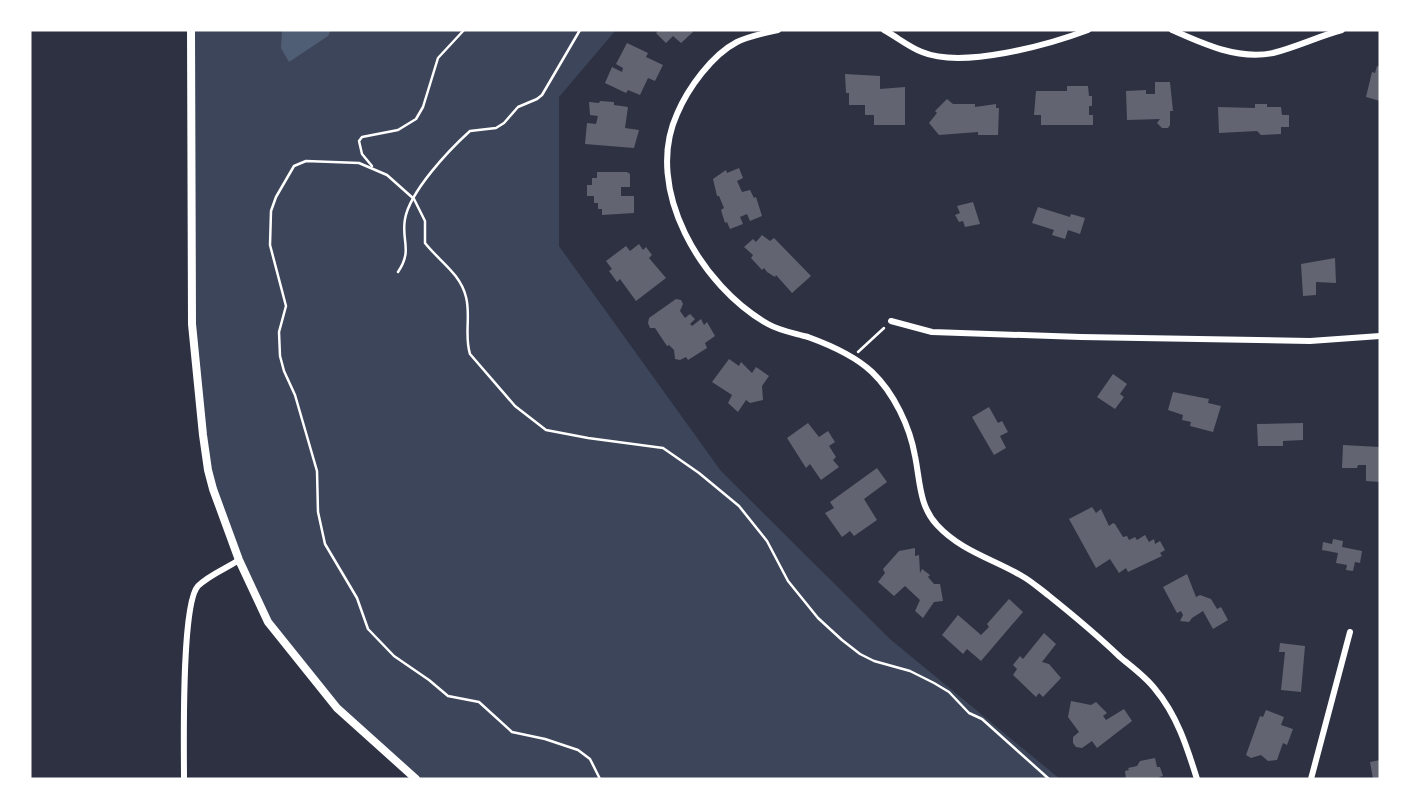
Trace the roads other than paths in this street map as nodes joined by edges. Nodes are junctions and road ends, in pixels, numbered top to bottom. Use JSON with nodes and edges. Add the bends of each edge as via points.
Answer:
{"nodes":[{"id":1,"x":191,"y":30,"type":"edge"},
{"id":2,"x":778,"y":30,"type":"edge"},
{"id":3,"x":884,"y":30,"type":"edge"},
{"id":4,"x":1087,"y":30,"type":"edge"},
{"id":5,"x":1172,"y":30,"type":"edge"},
{"id":6,"x":1342,"y":30,"type":"edge"},
{"id":7,"x":891,"y":321,"type":"road end"},
{"id":8,"x":1380,"y":336,"type":"edge"},
{"id":9,"x":239,"y":559,"type":"junction"},
{"id":10,"x":1350,"y":632,"type":"dead end"},
{"id":11,"x":184,"y":779,"type":"edge"},
{"id":12,"x":416,"y":779,"type":"edge"},
{"id":13,"x":1198,"y":779,"type":"edge"},
{"id":14,"x":1311,"y":779,"type":"edge"}],
"edges":[{"from":1,"to":9,"type":"main road","via":[[192,324],[208,470]]},
{"from":2,"to":13,"type":"street","via":[[736,43],[699,75],[673,121],[669,137],[671,196],[690,245],[730,295],[771,326],[853,358],[873,373],[903,418],[919,490],[937,525],[976,555],[1024,577],[1155,688],[1175,720]]},
{"from":3,"to":4,"type":"street","via":[[922,52],[964,59],[1061,40]]},
{"from":5,"to":6,"type":"street","via":[[1210,46],[1251,55]]},
{"from":7,"to":8,"type":"street","via":[[932,332],[1081,337],[1310,341]]},
{"from":9,"to":11,"type":"street","via":[[197,587],[190,602],[183,697]]},
{"from":9,"to":12,"type":"main road","via":[[268,622],[337,708]]},
{"from":10,"to":14,"type":"street"}]}
